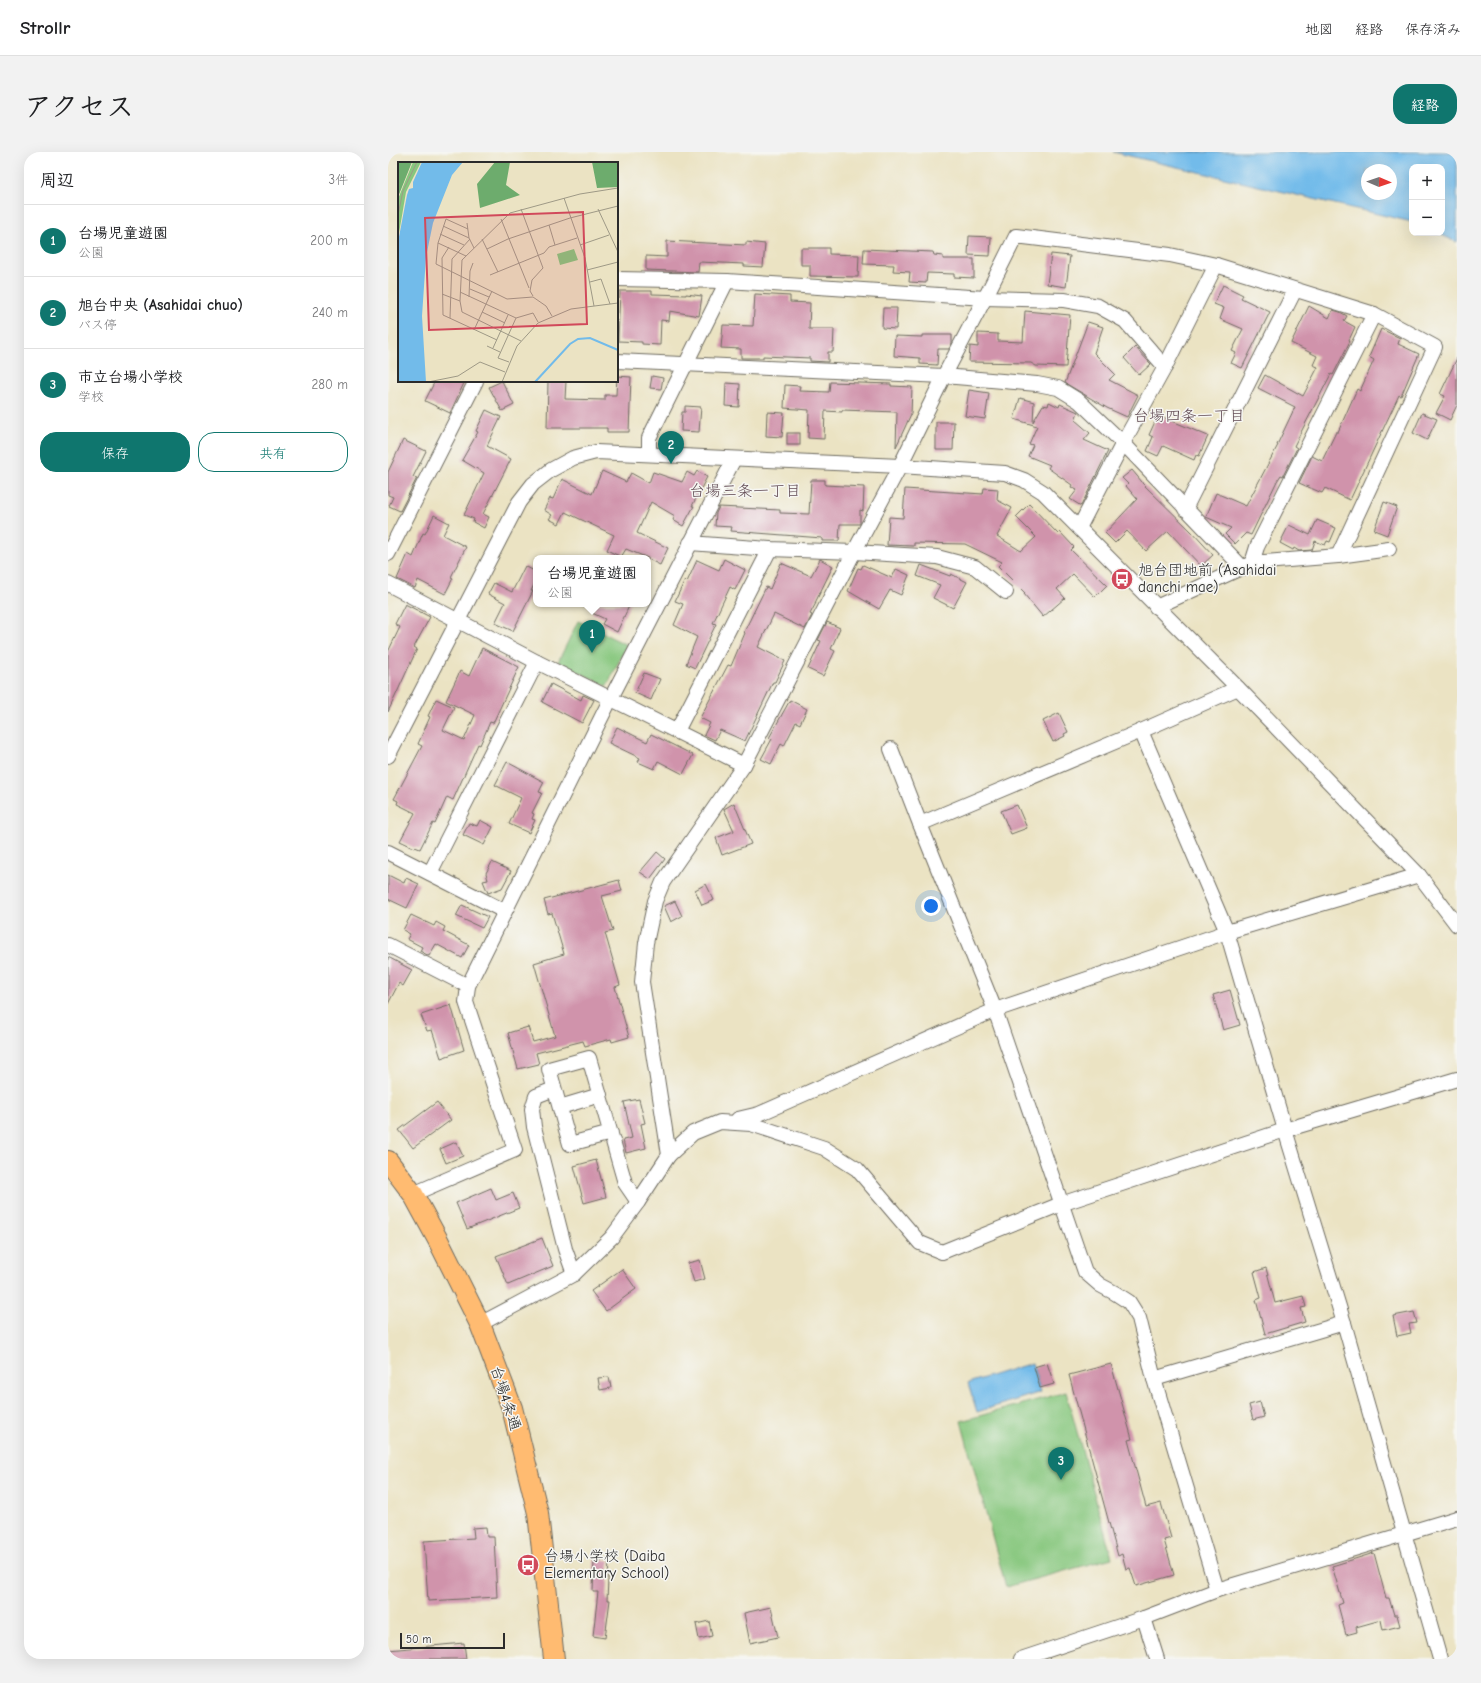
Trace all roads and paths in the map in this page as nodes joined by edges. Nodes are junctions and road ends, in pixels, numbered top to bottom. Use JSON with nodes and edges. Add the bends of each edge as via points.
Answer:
{"nodes":[{"id":1,"x":1216,"y":265,"type":"junction"},
{"id":2,"x":618,"y":279,"type":"edge"},
{"id":3,"x":727,"y":281,"type":"junction"},
{"id":4,"x":1295,"y":290,"type":"junction"},
{"id":5,"x":985,"y":298,"type":"junction"},
{"id":6,"x":1374,"y":314,"type":"junction"},
{"id":7,"x":618,"y":361,"type":"edge"},
{"id":8,"x":686,"y":365,"type":"junction"},
{"id":9,"x":1165,"y":367,"type":"junction"},
{"id":10,"x":944,"y":376,"type":"junction"},
{"id":11,"x":475,"y":382,"type":"edge"},
{"id":12,"x":1123,"y":443,"type":"junction"},
{"id":13,"x":649,"y":454,"type":"junction"},
{"id":14,"x":734,"y":459,"type":"junction"},
{"id":15,"x":900,"y":466,"type":"junction"},
{"id":16,"x":1185,"y":509,"type":"junction"},
{"id":17,"x":1079,"y":528,"type":"junction"},
{"id":18,"x":690,"y":543,"type":"junction"},
{"id":19,"x":770,"y":549,"type":"junction"},
{"id":20,"x":1389,"y":549,"type":"dead end"},
{"id":21,"x":854,"y":552,"type":"junction"},
{"id":22,"x":388,"y":554,"type":"edge"},
{"id":23,"x":1338,"y":556,"type":"junction"},
{"id":24,"x":1248,"y":566,"type":"junction"},
{"id":25,"x":388,"y":584,"type":"edge"},
{"id":26,"x":1006,"y":592,"type":"dead end"},
{"id":27,"x":1156,"y":607,"type":"junction"},
{"id":28,"x":457,"y":620,"type":"junction"},
{"id":29,"x":537,"y":662,"type":"junction"},
{"id":30,"x":1238,"y":688,"type":"junction"},
{"id":31,"x":611,"y":698,"type":"junction"},
{"id":32,"x":677,"y":731,"type":"junction"},
{"id":33,"x":1141,"y":731,"type":"junction"},
{"id":34,"x":891,"y":749,"type":"dead end"},
{"id":35,"x":388,"y":756,"type":"edge"},
{"id":36,"x":744,"y":766,"type":"junction"},
{"id":37,"x":920,"y":824,"type":"junction"},
{"id":38,"x":388,"y":852,"type":"edge"},
{"id":39,"x":430,"y":873,"type":"junction"},
{"id":40,"x":1420,"y":875,"type":"junction"},
{"id":41,"x":504,"y":911,"type":"junction"},
{"id":42,"x":1457,"y":925,"type":"edge"},
{"id":43,"x":1227,"y":932,"type":"junction"},
{"id":44,"x":388,"y":945,"type":"edge"},
{"id":45,"x":468,"y":986,"type":"junction"},
{"id":46,"x":995,"y":1010,"type":"junction"},
{"id":47,"x":1457,"y":1079,"type":"edge"},
{"id":48,"x":554,"y":1089,"type":"junction"},
{"id":49,"x":600,"y":1095,"type":"junction"},
{"id":50,"x":560,"y":1107,"type":"junction"},
{"id":51,"x":720,"y":1122,"type":"junction"},
{"id":52,"x":1285,"y":1130,"type":"junction"},
{"id":53,"x":611,"y":1133,"type":"junction"},
{"id":54,"x":669,"y":1154,"type":"junction"},
{"id":55,"x":388,"y":1161,"type":"edge"},
{"id":56,"x":413,"y":1194,"type":"junction"},
{"id":57,"x":638,"y":1202,"type":"junction"},
{"id":58,"x":1061,"y":1204,"type":"junction"},
{"id":59,"x":574,"y":1274,"type":"junction"},
{"id":60,"x":1344,"y":1323,"type":"junction"},
{"id":61,"x":480,"y":1324,"type":"junction"},
{"id":62,"x":1154,"y":1379,"type":"junction"},
{"id":63,"x":1457,"y":1518,"type":"edge"},
{"id":64,"x":1404,"y":1533,"type":"junction"},
{"id":65,"x":1217,"y":1590,"type":"junction"},
{"id":66,"x":1144,"y":1618,"type":"junction"},
{"id":67,"x":554,"y":1659,"type":"edge"},
{"id":68,"x":1021,"y":1659,"type":"edge"},
{"id":69,"x":1157,"y":1659,"type":"edge"},
{"id":70,"x":1440,"y":1659,"type":"edge"}],
"edges":[{"from":1,"to":4,"type":"street"},
{"from":1,"to":5,"type":"street","via":[[1170,255],[1016,236]]},
{"from":1,"to":9,"type":"street"},
{"from":2,"to":3,"type":"street"},
{"from":3,"to":5,"type":"street"},
{"from":3,"to":8,"type":"street"},
{"from":4,"to":6,"type":"street"},
{"from":4,"to":16,"type":"street"},
{"from":5,"to":9,"type":"street","via":[[1064,300],[1098,306],[1125,321]]},
{"from":5,"to":10,"type":"street"},
{"from":6,"to":23,"type":"street","via":[[1435,347]]},
{"from":6,"to":24,"type":"street"},
{"from":7,"to":8,"type":"street"},
{"from":8,"to":10,"type":"street"},
{"from":8,"to":13,"type":"street","via":[[649,438]]},
{"from":9,"to":12,"type":"street"},
{"from":10,"to":12,"type":"street","via":[[1058,388],[1079,401]]},
{"from":10,"to":15,"type":"street"},
{"from":11,"to":22,"type":"street"},
{"from":12,"to":16,"type":"street"},
{"from":12,"to":17,"type":"street"},
{"from":13,"to":14,"type":"street"},
{"from":13,"to":28,"type":"street","via":[[596,452],[573,458],[533,484],[519,502]]},
{"from":14,"to":15,"type":"street"},
{"from":14,"to":18,"type":"street"},
{"from":15,"to":17,"type":"street","via":[[1005,473],[1024,480],[1043,492]]},
{"from":15,"to":21,"type":"street"},
{"from":16,"to":24,"type":"street"},
{"from":17,"to":27,"type":"street"},
{"from":18,"to":19,"type":"street"},
{"from":18,"to":31,"type":"street"},
{"from":19,"to":21,"type":"street"},
{"from":19,"to":32,"type":"street"},
{"from":20,"to":23,"type":"street"},
{"from":21,"to":26,"type":"street","via":[[937,557],[974,567]]},
{"from":21,"to":36,"type":"street"},
{"from":23,"to":24,"type":"street"},
{"from":24,"to":27,"type":"street"},
{"from":25,"to":28,"type":"street"},
{"from":27,"to":30,"type":"street"},
{"from":28,"to":29,"type":"street"},
{"from":28,"to":35,"type":"street"},
{"from":29,"to":31,"type":"street"},
{"from":29,"to":39,"type":"street"},
{"from":30,"to":33,"type":"street"},
{"from":30,"to":40,"type":"street"},
{"from":31,"to":32,"type":"street"},
{"from":31,"to":41,"type":"street"},
{"from":32,"to":36,"type":"street"},
{"from":33,"to":37,"type":"street"},
{"from":33,"to":43,"type":"street"},
{"from":34,"to":37,"type":"street"},
{"from":36,"to":54,"type":"street","via":[[664,882],[655,901],[646,943],[642,982]]},
{"from":37,"to":46,"type":"street"},
{"from":38,"to":39,"type":"street"},
{"from":39,"to":41,"type":"street"},
{"from":40,"to":42,"type":"street"},
{"from":40,"to":43,"type":"street"},
{"from":41,"to":45,"type":"street"},
{"from":43,"to":46,"type":"street"},
{"from":43,"to":52,"type":"street"},
{"from":44,"to":45,"type":"street"},
{"from":45,"to":56,"type":"street","via":[[466,1002],[515,1150]]},
{"from":46,"to":51,"type":"street","via":[[760,1114]]},
{"from":46,"to":58,"type":"street"},
{"from":47,"to":52,"type":"street"},
{"from":48,"to":49,"type":"street","via":[[549,1070],[589,1058]]},
{"from":48,"to":50,"type":"street"},
{"from":48,"to":59,"type":"street","via":[[536,1096],[532,1109],[534,1127],[565,1249]]},
{"from":49,"to":50,"type":"street"},
{"from":49,"to":53,"type":"street"},
{"from":50,"to":53,"type":"street","via":[[570,1144]]},
{"from":51,"to":54,"type":"street","via":[[693,1133]]},
{"from":51,"to":58,"type":"street","via":[[751,1124],[824,1148],[857,1169],[920,1243],[942,1252]]},
{"from":52,"to":58,"type":"street"},
{"from":52,"to":60,"type":"street"},
{"from":53,"to":57,"type":"street","via":[[625,1183]]},
{"from":54,"to":57,"type":"street"},
{"from":55,"to":56,"type":"highway","name":"台場4条通"},
{"from":56,"to":61,"type":"highway","name":"台場4条通"},
{"from":57,"to":59,"type":"street","via":[[612,1237]]},
{"from":58,"to":62,"type":"street","via":[[1085,1272],[1100,1285],[1129,1302],[1139,1318]]},
{"from":59,"to":61,"type":"street"},
{"from":60,"to":62,"type":"street"},
{"from":60,"to":64,"type":"street"},
{"from":61,"to":67,"type":"highway","name":"台場4条通","via":[[512,1408],[538,1513]]},
{"from":62,"to":65,"type":"street"},
{"from":63,"to":64,"type":"street"},
{"from":64,"to":65,"type":"street"},
{"from":64,"to":70,"type":"street"},
{"from":65,"to":66,"type":"street"},
{"from":66,"to":68,"type":"street"},
{"from":66,"to":69,"type":"street"}]}
